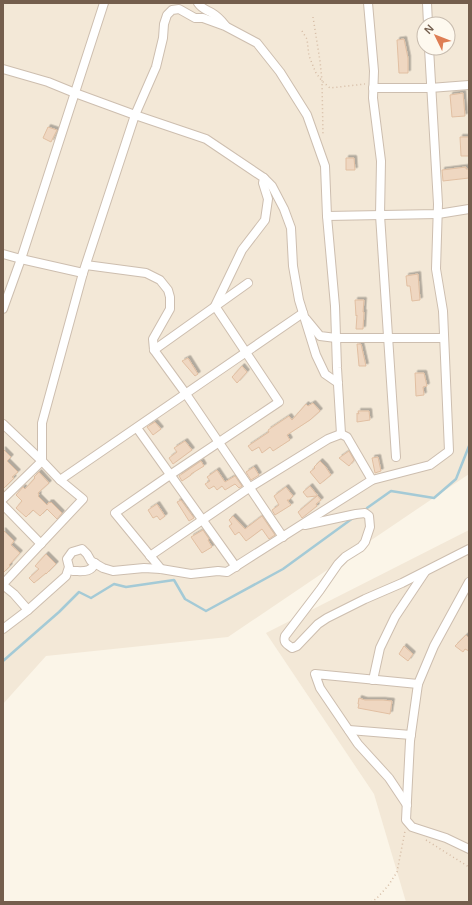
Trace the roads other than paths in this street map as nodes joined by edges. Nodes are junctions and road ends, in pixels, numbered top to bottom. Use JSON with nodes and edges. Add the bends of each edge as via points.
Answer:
{"nodes":[{"id":1,"x":104,"y":3,"type":"edge"},
{"id":2,"x":198,"y":3,"type":"edge"},
{"id":3,"x":368,"y":3,"type":"edge"},
{"id":4,"x":427,"y":3,"type":"edge"},
{"id":5,"x":428,"y":16,"type":"edge"},
{"id":6,"x":225,"y":26,"type":"junction"},
{"id":7,"x":428,"y":56,"type":"edge"},
{"id":8,"x":3,"y":69,"type":"edge"},
{"id":9,"x":373,"y":85,"type":"junction"},
{"id":10,"x":469,"y":85,"type":"edge"},
{"id":11,"x":430,"y":88,"type":"junction"},
{"id":12,"x":75,"y":93,"type":"junction"},
{"id":13,"x":135,"y":115,"type":"junction"},
{"id":14,"x":264,"y":178,"type":"junction"},
{"id":15,"x":469,"y":209,"type":"edge"},
{"id":16,"x":438,"y":214,"type":"junction"},
{"id":17,"x":380,"y":215,"type":"junction"},
{"id":18,"x":327,"y":216,"type":"junction"},
{"id":19,"x":3,"y":254,"type":"edge"},
{"id":20,"x":21,"y":259,"type":"junction"},
{"id":21,"x":85,"y":269,"type":"junction"},
{"id":22,"x":248,"y":283,"type":"dead end"},
{"id":23,"x":215,"y":306,"type":"junction"},
{"id":24,"x":3,"y":309,"type":"edge"},
{"id":25,"x":303,"y":315,"type":"junction"},
{"id":26,"x":336,"y":338,"type":"junction"},
{"id":27,"x":388,"y":338,"type":"junction"},
{"id":28,"x":444,"y":338,"type":"junction"},
{"id":29,"x":154,"y":350,"type":"junction"},
{"id":30,"x":247,"y":352,"type":"junction"},
{"id":31,"x":338,"y":384,"type":"junction"},
{"id":32,"x":186,"y":394,"type":"junction"},
{"id":33,"x":3,"y":424,"type":"edge"},
{"id":34,"x":137,"y":428,"type":"junction"},
{"id":35,"x":341,"y":434,"type":"junction"},
{"id":36,"x":218,"y":442,"type":"junction"},
{"id":37,"x":396,"y":457,"type":"dead end"},
{"id":38,"x":42,"y":461,"type":"junction"},
{"id":39,"x":170,"y":475,"type":"junction"},
{"id":40,"x":60,"y":480,"type":"junction"},
{"id":41,"x":372,"y":480,"type":"junction"},
{"id":42,"x":249,"y":488,"type":"junction"},
{"id":43,"x":3,"y":499,"type":"edge"},
{"id":44,"x":3,"y":505,"type":"edge"},
{"id":45,"x":202,"y":520,"type":"junction"},
{"id":46,"x":300,"y":526,"type":"junction"},
{"id":47,"x":283,"y":537,"type":"junction"},
{"id":48,"x":41,"y":544,"type":"junction"},
{"id":49,"x":469,"y":549,"type":"edge"},
{"id":50,"x":150,"y":556,"type":"junction"},
{"id":51,"x":95,"y":563,"type":"junction"},
{"id":52,"x":236,"y":567,"type":"junction"},
{"id":53,"x":161,"y":569,"type":"junction"},
{"id":54,"x":73,"y":571,"type":"dead end"},
{"id":55,"x":426,"y":571,"type":"junction"},
{"id":56,"x":469,"y":582,"type":"edge"},
{"id":57,"x":3,"y":584,"type":"edge"},
{"id":58,"x":28,"y":610,"type":"junction"},
{"id":59,"x":3,"y":629,"type":"edge"},
{"id":60,"x":373,"y":680,"type":"junction"},
{"id":61,"x":418,"y":684,"type":"junction"},
{"id":62,"x":349,"y":730,"type":"junction"},
{"id":63,"x":411,"y":735,"type":"junction"},
{"id":64,"x":407,"y":805,"type":"junction"},
{"id":65,"x":469,"y":849,"type":"edge"}],
"edges":[{"from":1,"to":12,"type":"street"},
{"from":2,"to":6,"type":"street","via":[[214,14]]},
{"from":3,"to":9,"type":"street"},
{"from":4,"to":5,"type":"street"},
{"from":6,"to":13,"type":"street","via":[[203,18],[195,18],[179,9],[172,10],[164,24],[156,68]]},
{"from":6,"to":18,"type":"street","via":[[257,43],[280,72],[307,115],[325,166]]},
{"from":7,"to":11,"type":"street"},
{"from":8,"to":12,"type":"street"},
{"from":9,"to":11,"type":"street"},
{"from":9,"to":17,"type":"street","via":[[381,161]]},
{"from":10,"to":11,"type":"street"},
{"from":11,"to":16,"type":"street"},
{"from":12,"to":13,"type":"street"},
{"from":12,"to":20,"type":"street"},
{"from":13,"to":14,"type":"street","via":[[206,139]]},
{"from":13,"to":21,"type":"street"},
{"from":14,"to":23,"type":"street","via":[[268,199],[265,220],[242,250]]},
{"from":14,"to":25,"type":"street","via":[[272,186],[291,228],[293,266]]},
{"from":15,"to":16,"type":"street"},
{"from":16,"to":17,"type":"street"},
{"from":16,"to":28,"type":"street","via":[[436,269],[443,311]]},
{"from":17,"to":18,"type":"street"},
{"from":17,"to":27,"type":"street"},
{"from":18,"to":26,"type":"street"},
{"from":19,"to":20,"type":"street"},
{"from":20,"to":21,"type":"street"},
{"from":20,"to":24,"type":"street"},
{"from":21,"to":29,"type":"street","via":[[146,273],[160,280],[168,290],[170,309],[153,339]]},
{"from":21,"to":38,"type":"street","via":[[42,422]]},
{"from":22,"to":23,"type":"street"},
{"from":23,"to":29,"type":"street"},
{"from":23,"to":30,"type":"street"},
{"from":25,"to":26,"type":"street","via":[[320,336]]},
{"from":25,"to":30,"type":"street"},
{"from":25,"to":31,"type":"street","via":[[316,356],[325,374]]},
{"from":26,"to":27,"type":"street"},
{"from":26,"to":31,"type":"street"},
{"from":27,"to":28,"type":"street"},
{"from":27,"to":37,"type":"street"},
{"from":28,"to":41,"type":"street","via":[[449,451],[430,465]]},
{"from":29,"to":32,"type":"street"},
{"from":30,"to":32,"type":"street"},
{"from":30,"to":36,"type":"street","via":[[280,402]]},
{"from":31,"to":35,"type":"street"},
{"from":32,"to":34,"type":"street"},
{"from":32,"to":36,"type":"street"},
{"from":33,"to":38,"type":"street"},
{"from":34,"to":39,"type":"street"},
{"from":34,"to":40,"type":"street"},
{"from":35,"to":41,"type":"street","via":[[347,437]]},
{"from":35,"to":42,"type":"street","via":[[328,439]]},
{"from":36,"to":39,"type":"street"},
{"from":36,"to":42,"type":"street"},
{"from":38,"to":40,"type":"street"},
{"from":38,"to":43,"type":"street"},
{"from":39,"to":45,"type":"street"},
{"from":39,"to":50,"type":"street","via":[[115,513]]},
{"from":40,"to":48,"type":"street","via":[[83,500]]},
{"from":41,"to":46,"type":"street"},
{"from":42,"to":45,"type":"street"},
{"from":42,"to":47,"type":"street"},
{"from":44,"to":48,"type":"street"},
{"from":45,"to":50,"type":"street"},
{"from":45,"to":52,"type":"street"},
{"from":46,"to":47,"type":"street"},
{"from":46,"to":55,"type":"street","via":[[365,513],[369,516],[370,527],[361,547],[338,564],[285,636],[285,643],[292,648],[327,618]]},
{"from":47,"to":52,"type":"street"},
{"from":48,"to":57,"type":"street"},
{"from":49,"to":55,"type":"street"},
{"from":50,"to":53,"type":"street"},
{"from":51,"to":53,"type":"street","via":[[113,570]]},
{"from":51,"to":54,"type":"street","via":[[93,568],[87,571]]},
{"from":51,"to":58,"type":"street","via":[[82,550],[72,552],[67,559],[69,567],[66,576]]},
{"from":52,"to":53,"type":"street","via":[[227,572],[190,574]]},
{"from":55,"to":60,"type":"street","via":[[394,617],[380,648]]},
{"from":56,"to":61,"type":"street","via":[[434,646]]},
{"from":57,"to":58,"type":"street"},
{"from":58,"to":59,"type":"street"},
{"from":60,"to":61,"type":"street"},
{"from":60,"to":62,"type":"street","via":[[315,674],[320,688]]},
{"from":61,"to":63,"type":"street"},
{"from":62,"to":63,"type":"street"},
{"from":62,"to":64,"type":"street","via":[[358,744],[389,778]]},
{"from":63,"to":64,"type":"street"},
{"from":64,"to":65,"type":"street","via":[[406,820],[412,827]]}]}
